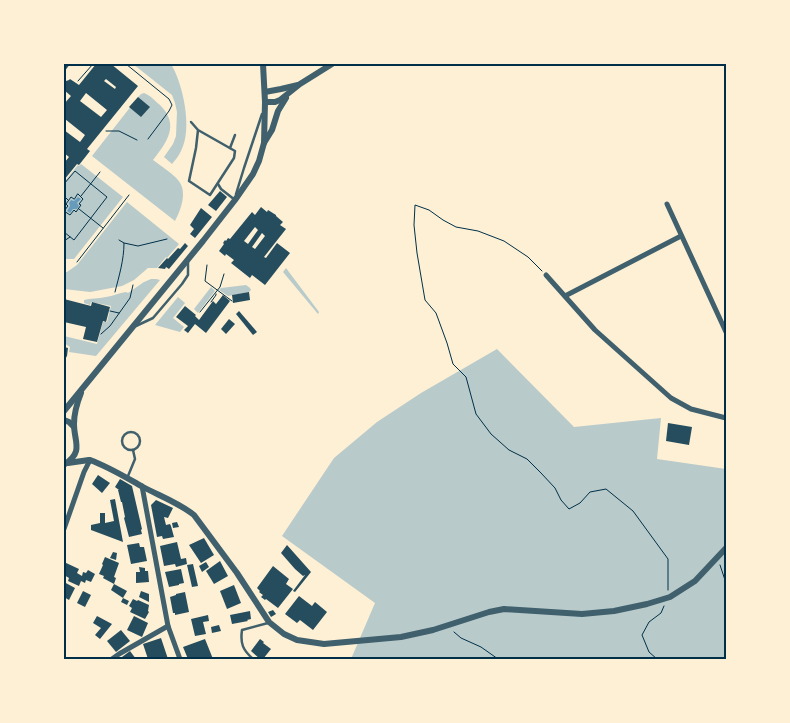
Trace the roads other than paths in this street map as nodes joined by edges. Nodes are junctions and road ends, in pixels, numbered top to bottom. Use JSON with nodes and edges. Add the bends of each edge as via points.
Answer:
{"nodes":[{"id":1,"x":263,"y":64,"type":"edge"},
{"id":2,"x":332,"y":64,"type":"edge"},
{"id":3,"x":300,"y":84,"type":"junction"},
{"id":4,"x":265,"y":92,"type":"junction"},
{"id":5,"x":288,"y":95,"type":"junction"},
{"id":6,"x":265,"y":104,"type":"junction"},
{"id":7,"x":191,"y":122,"type":"dead end"},
{"id":8,"x":198,"y":130,"type":"junction"},
{"id":9,"x":235,"y":135,"type":"dead end"},
{"id":10,"x":264,"y":143,"type":"junction"},
{"id":11,"x":230,"y":148,"type":"junction"},
{"id":12,"x":218,"y":184,"type":"junction"},
{"id":13,"x":235,"y":200,"type":"junction"},
{"id":14,"x":667,"y":204,"type":"dead end"},
{"id":15,"x":681,"y":236,"type":"junction"},
{"id":16,"x":188,"y":259,"type":"junction"},
{"id":17,"x":546,"y":275,"type":"road end"},
{"id":18,"x":565,"y":296,"type":"junction"},
{"id":19,"x":130,"y":329,"type":"junction"},
{"id":20,"x":726,"y":332,"type":"edge"},
{"id":21,"x":84,"y":387,"type":"junction"},
{"id":22,"x":64,"y":411,"type":"edge"},
{"id":23,"x":726,"y":418,"type":"edge"},
{"id":24,"x":64,"y":420,"type":"edge"},
{"id":25,"x":74,"y":427,"type":"junction"},
{"id":26,"x":77,"y":444,"type":"junction"},
{"id":27,"x":133,"y":450,"type":"junction"},
{"id":28,"x":87,"y":457,"type":"junction"},
{"id":29,"x":64,"y":464,"type":"edge"},
{"id":30,"x":127,"y":478,"type":"junction"},
{"id":31,"x":142,"y":486,"type":"junction"},
{"id":32,"x":64,"y":529,"type":"edge"},
{"id":33,"x":726,"y":548,"type":"edge"},
{"id":34,"x":269,"y":622,"type":"junction"},
{"id":35,"x":168,"y":626,"type":"junction"},
{"id":36,"x":112,"y":659,"type":"edge"},
{"id":37,"x":180,"y":659,"type":"edge"},
{"id":38,"x":253,"y":659,"type":"edge"}],
"edges":[{"from":1,"to":4,"type":"street"},
{"from":2,"to":3,"type":"street"},
{"from":3,"to":4,"type":"street"},
{"from":3,"to":5,"type":"street"},
{"from":4,"to":6,"type":"street"},
{"from":5,"to":6,"type":"street"},
{"from":5,"to":10,"type":"street"},
{"from":6,"to":10,"type":"street"},
{"from":6,"to":13,"type":"lane"},
{"from":7,"to":8,"type":"lane"},
{"from":8,"to":11,"type":"lane"},
{"from":8,"to":12,"type":"lane","via":[[189,181],[210,195]]},
{"from":9,"to":11,"type":"lane"},
{"from":10,"to":13,"type":"street","via":[[253,174]]},
{"from":11,"to":12,"type":"lane","via":[[235,151],[234,158]]},
{"from":12,"to":13,"type":"lane"},
{"from":13,"to":16,"type":"street"},
{"from":14,"to":15,"type":"street"},
{"from":15,"to":18,"type":"street"},
{"from":15,"to":20,"type":"street"},
{"from":16,"to":19,"type":"street"},
{"from":16,"to":19,"type":"lane","via":[[188,274],[182,284],[153,318]]},
{"from":17,"to":18,"type":"street"},
{"from":18,"to":23,"type":"street","via":[[595,330],[671,398],[691,409]]},
{"from":19,"to":21,"type":"street"},
{"from":21,"to":22,"type":"street"},
{"from":21,"to":25,"type":"street"},
{"from":24,"to":25,"type":"street"},
{"from":25,"to":26,"type":"street"},
{"from":26,"to":28,"type":"street"},
{"from":26,"to":29,"type":"street","via":[[75,454]]},
{"from":27,"to":27,"type":"lane","via":[[139,439],[136,434],[129,433],[122,443]]},
{"from":27,"to":30,"type":"lane","via":[[134,463]]},
{"from":28,"to":29,"type":"street"},
{"from":28,"to":30,"type":"street"},
{"from":28,"to":32,"type":"street"},
{"from":30,"to":31,"type":"street"},
{"from":31,"to":34,"type":"street","via":[[194,515]]},
{"from":31,"to":35,"type":"street"},
{"from":33,"to":34,"type":"street","via":[[695,581],[670,597],[614,611],[572,613],[504,608],[401,637],[324,644],[297,640]]},
{"from":34,"to":38,"type":"lane","via":[[242,630],[245,652]]},
{"from":35,"to":36,"type":"street"},
{"from":35,"to":37,"type":"street"}]}
